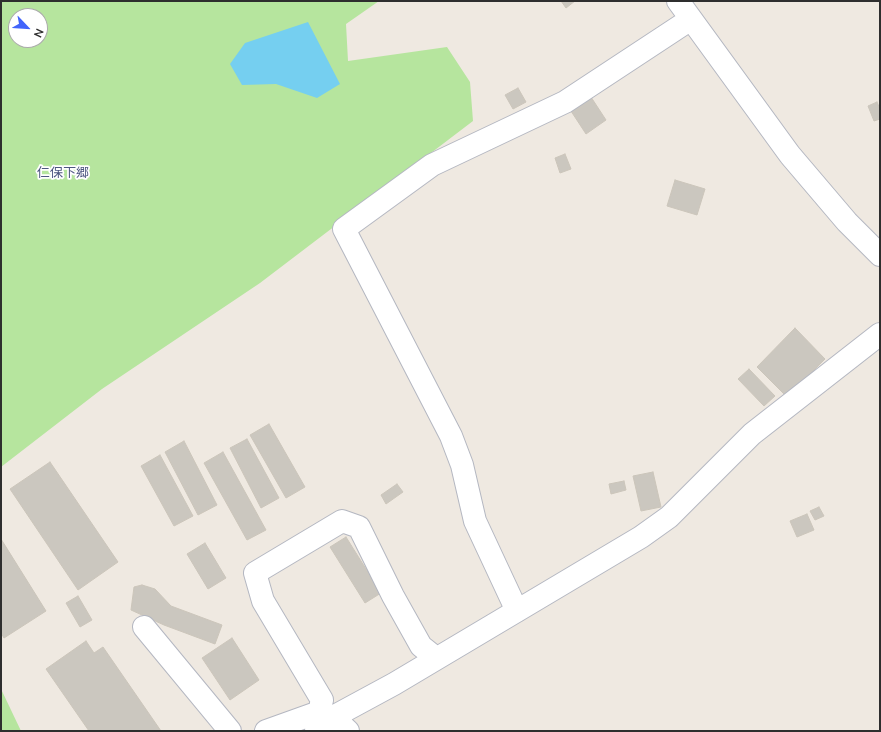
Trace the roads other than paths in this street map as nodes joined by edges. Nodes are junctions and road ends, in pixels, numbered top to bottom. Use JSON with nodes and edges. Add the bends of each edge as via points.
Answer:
{"nodes":[{"id":1,"x":678,"y":1,"type":"edge"},
{"id":2,"x":691,"y":19,"type":"junction"},
{"id":3,"x":880,"y":255,"type":"edge"},
{"id":4,"x":880,"y":334,"type":"edge"},
{"id":5,"x":517,"y":611,"type":"junction"},
{"id":6,"x":144,"y":627,"type":"dead end"},
{"id":7,"x":436,"y":658,"type":"junction"},
{"id":8,"x":329,"y":723,"type":"edge"},
{"id":9,"x":230,"y":731,"type":"edge"},
{"id":10,"x":266,"y":731,"type":"edge"}],
"edges":[{"from":1,"to":2,"type":"street"},
{"from":2,"to":3,"type":"street","via":[[790,155]]},
{"from":2,"to":5,"type":"street","via":[[565,102],[432,166],[344,229],[451,436],[462,465],[475,521]]},
{"from":4,"to":5,"type":"street","via":[[752,434],[669,517],[641,537]]},
{"from":5,"to":7,"type":"street"},
{"from":6,"to":9,"type":"street"},
{"from":7,"to":8,"type":"street"},
{"from":7,"to":8,"type":"street","via":[[421,646],[359,527],[342,521],[255,573],[263,601],[322,700]]},
{"from":8,"to":10,"type":"street"}]}
